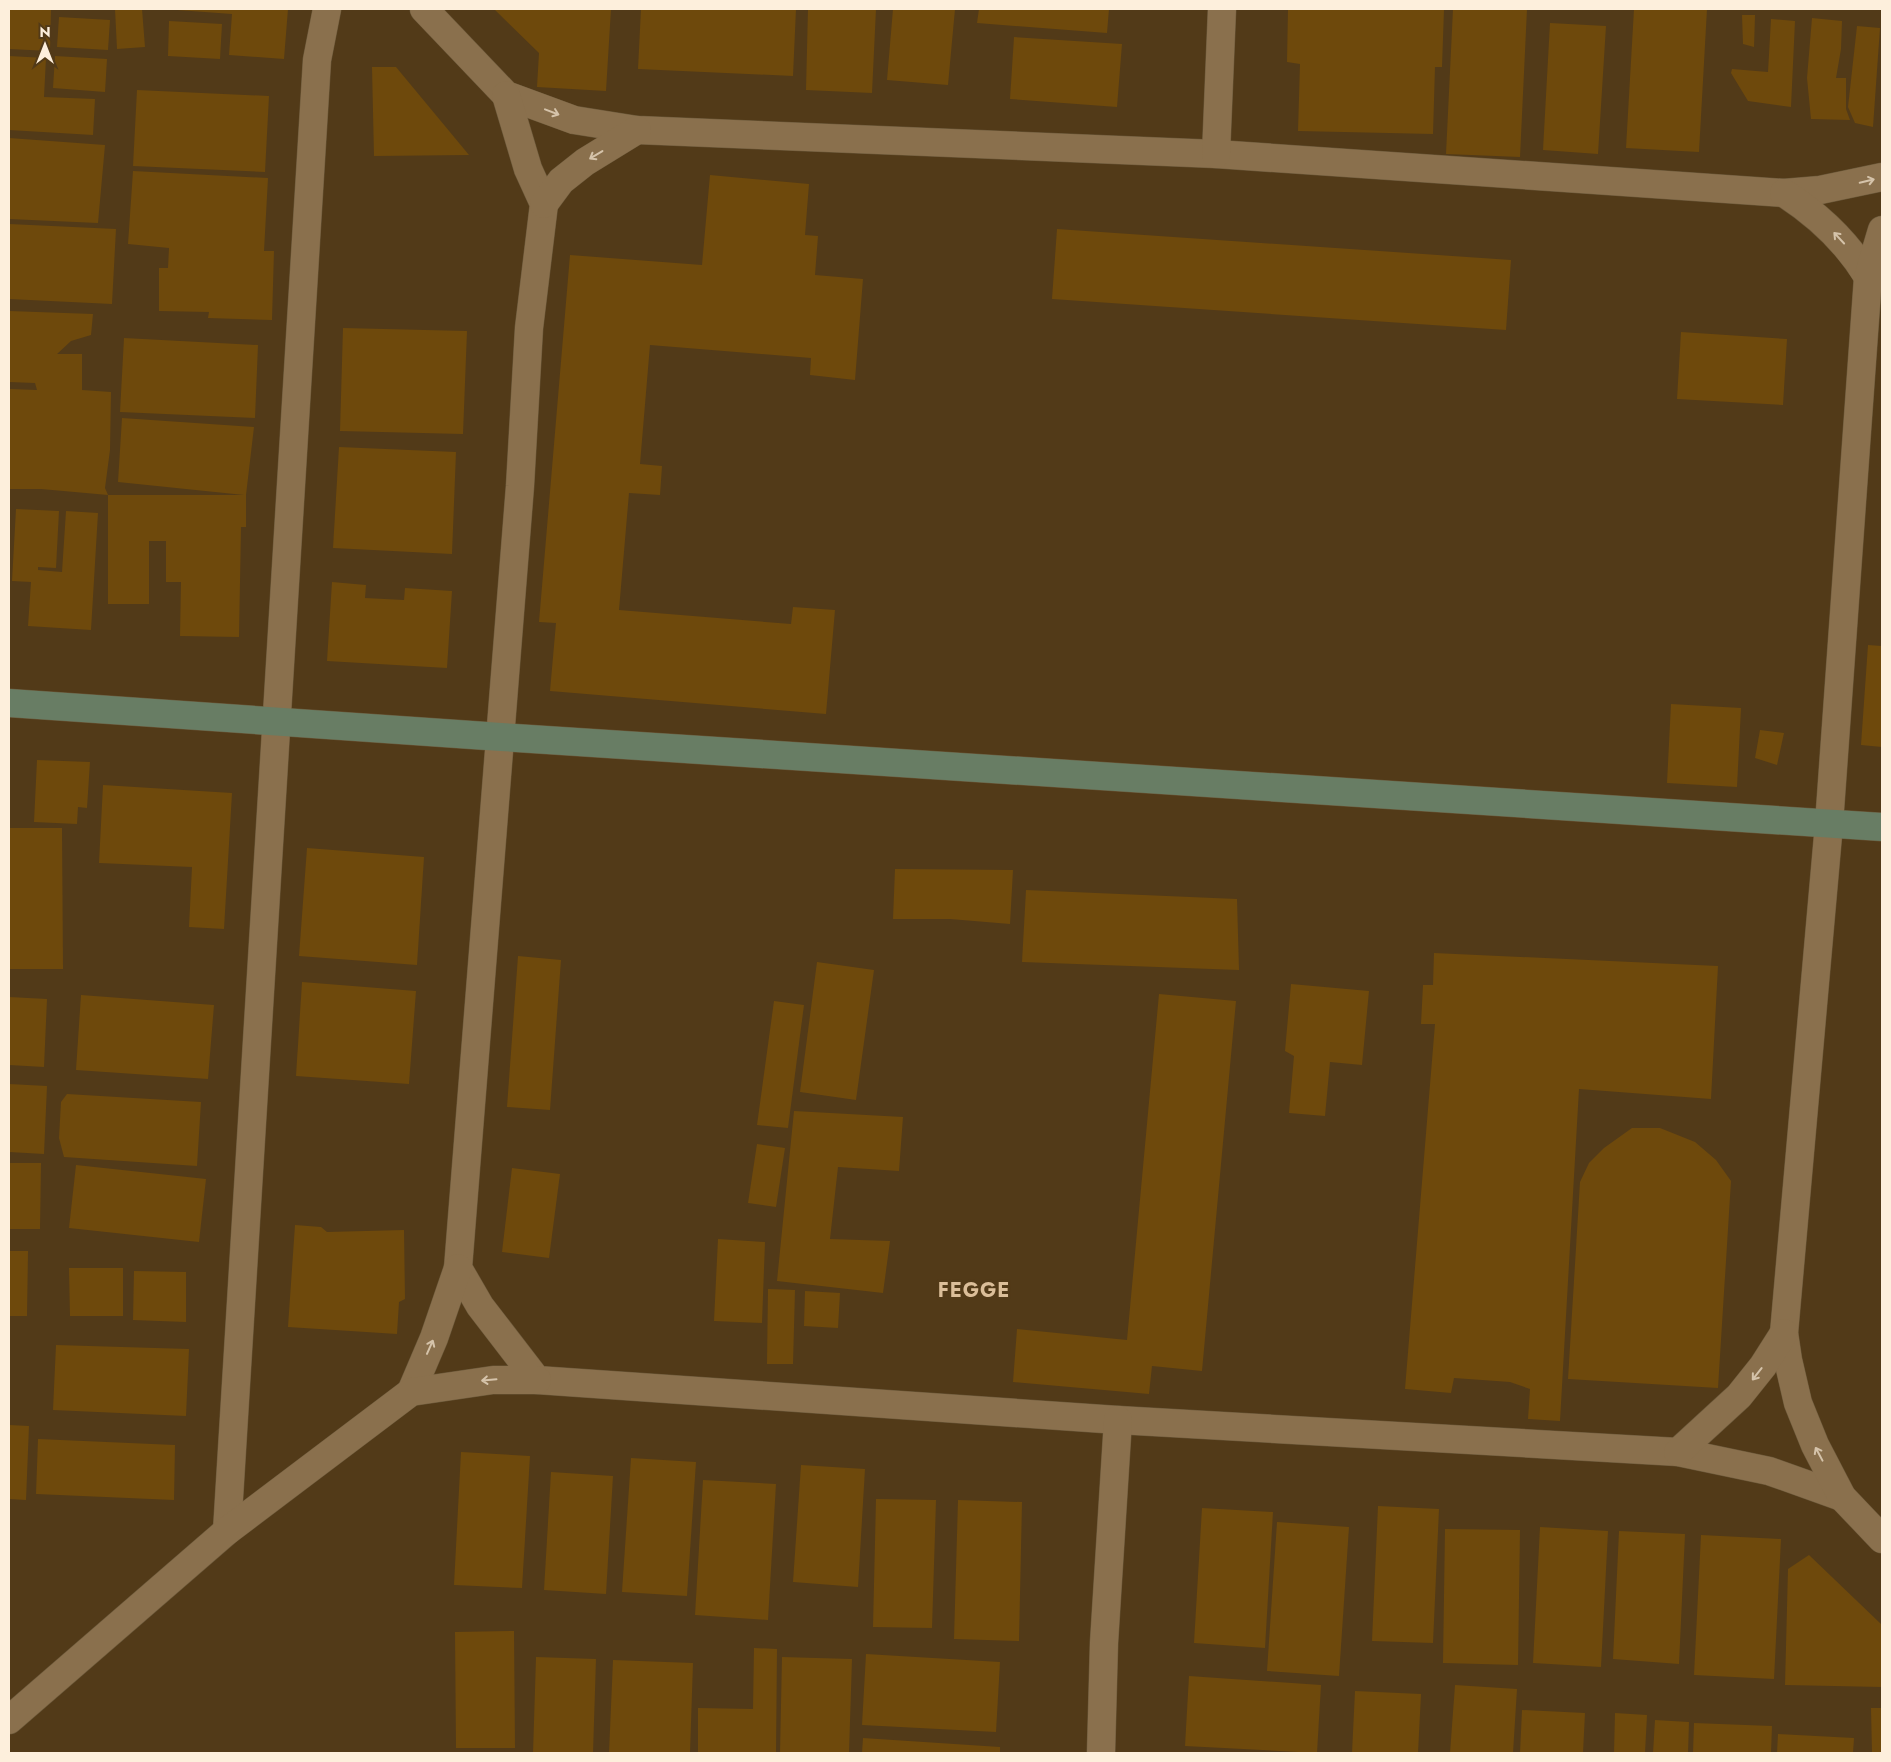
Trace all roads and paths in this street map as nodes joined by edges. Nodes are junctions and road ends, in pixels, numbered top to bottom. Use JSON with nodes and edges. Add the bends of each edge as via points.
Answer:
{"nodes":[{"id":1,"x":327,"y":9,"type":"edge"},
{"id":2,"x":424,"y":9,"type":"edge"},
{"id":3,"x":1222,"y":9,"type":"edge"},
{"id":4,"x":506,"y":94,"type":"junction"},
{"id":5,"x":637,"y":130,"type":"junction"},
{"id":6,"x":1216,"y":154,"type":"junction"},
{"id":7,"x":1882,"y":177,"type":"edge"},
{"id":8,"x":1784,"y":193,"type":"junction"},
{"id":9,"x":544,"y":204,"type":"junction"},
{"id":10,"x":1882,"y":230,"type":"edge"},
{"id":11,"x":1868,"y":278,"type":"junction"},
{"id":12,"x":9,"y":703,"type":"edge"},
{"id":13,"x":276,"y":722,"type":"junction"},
{"id":14,"x":501,"y":737,"type":"junction"},
{"id":15,"x":1829,"y":824,"type":"junction"},
{"id":16,"x":1882,"y":827,"type":"edge"},
{"id":17,"x":458,"y":1268,"type":"junction"},
{"id":18,"x":1784,"y":1333,"type":"junction"},
{"id":19,"x":538,"y":1380,"type":"junction"},
{"id":20,"x":410,"y":1392,"type":"junction"},
{"id":21,"x":1118,"y":1420,"type":"junction"},
{"id":22,"x":1678,"y":1452,"type":"junction"},
{"id":23,"x":1842,"y":1497,"type":"junction"},
{"id":24,"x":227,"y":1530,"type":"junction"},
{"id":25,"x":1882,"y":1539,"type":"edge"},
{"id":26,"x":9,"y":1720,"type":"edge"},
{"id":27,"x":1101,"y":1753,"type":"edge"}],
"edges":[{"from":1,"to":13,"type":"street","via":[[317,60]]},
{"from":2,"to":4,"type":"street"},
{"from":3,"to":6,"type":"street"},
{"from":4,"to":5,"type":"street","one_way":true,"via":[[574,120]]},
{"from":4,"to":9,"type":"street","via":[[528,169]]},
{"from":5,"to":6,"type":"street"},
{"from":5,"to":9,"type":"street","one_way":true,"via":[[561,181]]},
{"from":6,"to":8,"type":"street"},
{"from":8,"to":7,"type":"street","one_way":true,"via":[[1828,189]]},
{"from":11,"to":8,"type":"street","one_way":true,"via":[[1832,231]]},
{"from":9,"to":14,"type":"street","via":[[529,328]]},
{"from":10,"to":11,"type":"street"},
{"from":11,"to":15,"type":"street"},
{"from":12,"to":13,"type":"street"},
{"from":13,"to":14,"type":"street"},
{"from":13,"to":24,"type":"street"},
{"from":14,"to":15,"type":"street"},
{"from":14,"to":17,"type":"street"},
{"from":15,"to":16,"type":"street"},
{"from":15,"to":18,"type":"street"},
{"from":17,"to":19,"type":"street","via":[[480,1306]]},
{"from":20,"to":17,"type":"street","one_way":true,"via":[[434,1338]]},
{"from":18,"to":22,"type":"street","one_way":true,"via":[[1739,1396]]},
{"from":23,"to":18,"type":"street","one_way":true,"via":[[1798,1403]]},
{"from":19,"to":20,"type":"street","one_way":true,"via":[[493,1380]]},
{"from":19,"to":21,"type":"street"},
{"from":20,"to":24,"type":"street"},
{"from":21,"to":22,"type":"street"},
{"from":21,"to":27,"type":"street","via":[[1104,1643]]},
{"from":22,"to":23,"type":"street","via":[[1769,1471]]},
{"from":23,"to":25,"type":"street"},
{"from":24,"to":26,"type":"street"}]}
